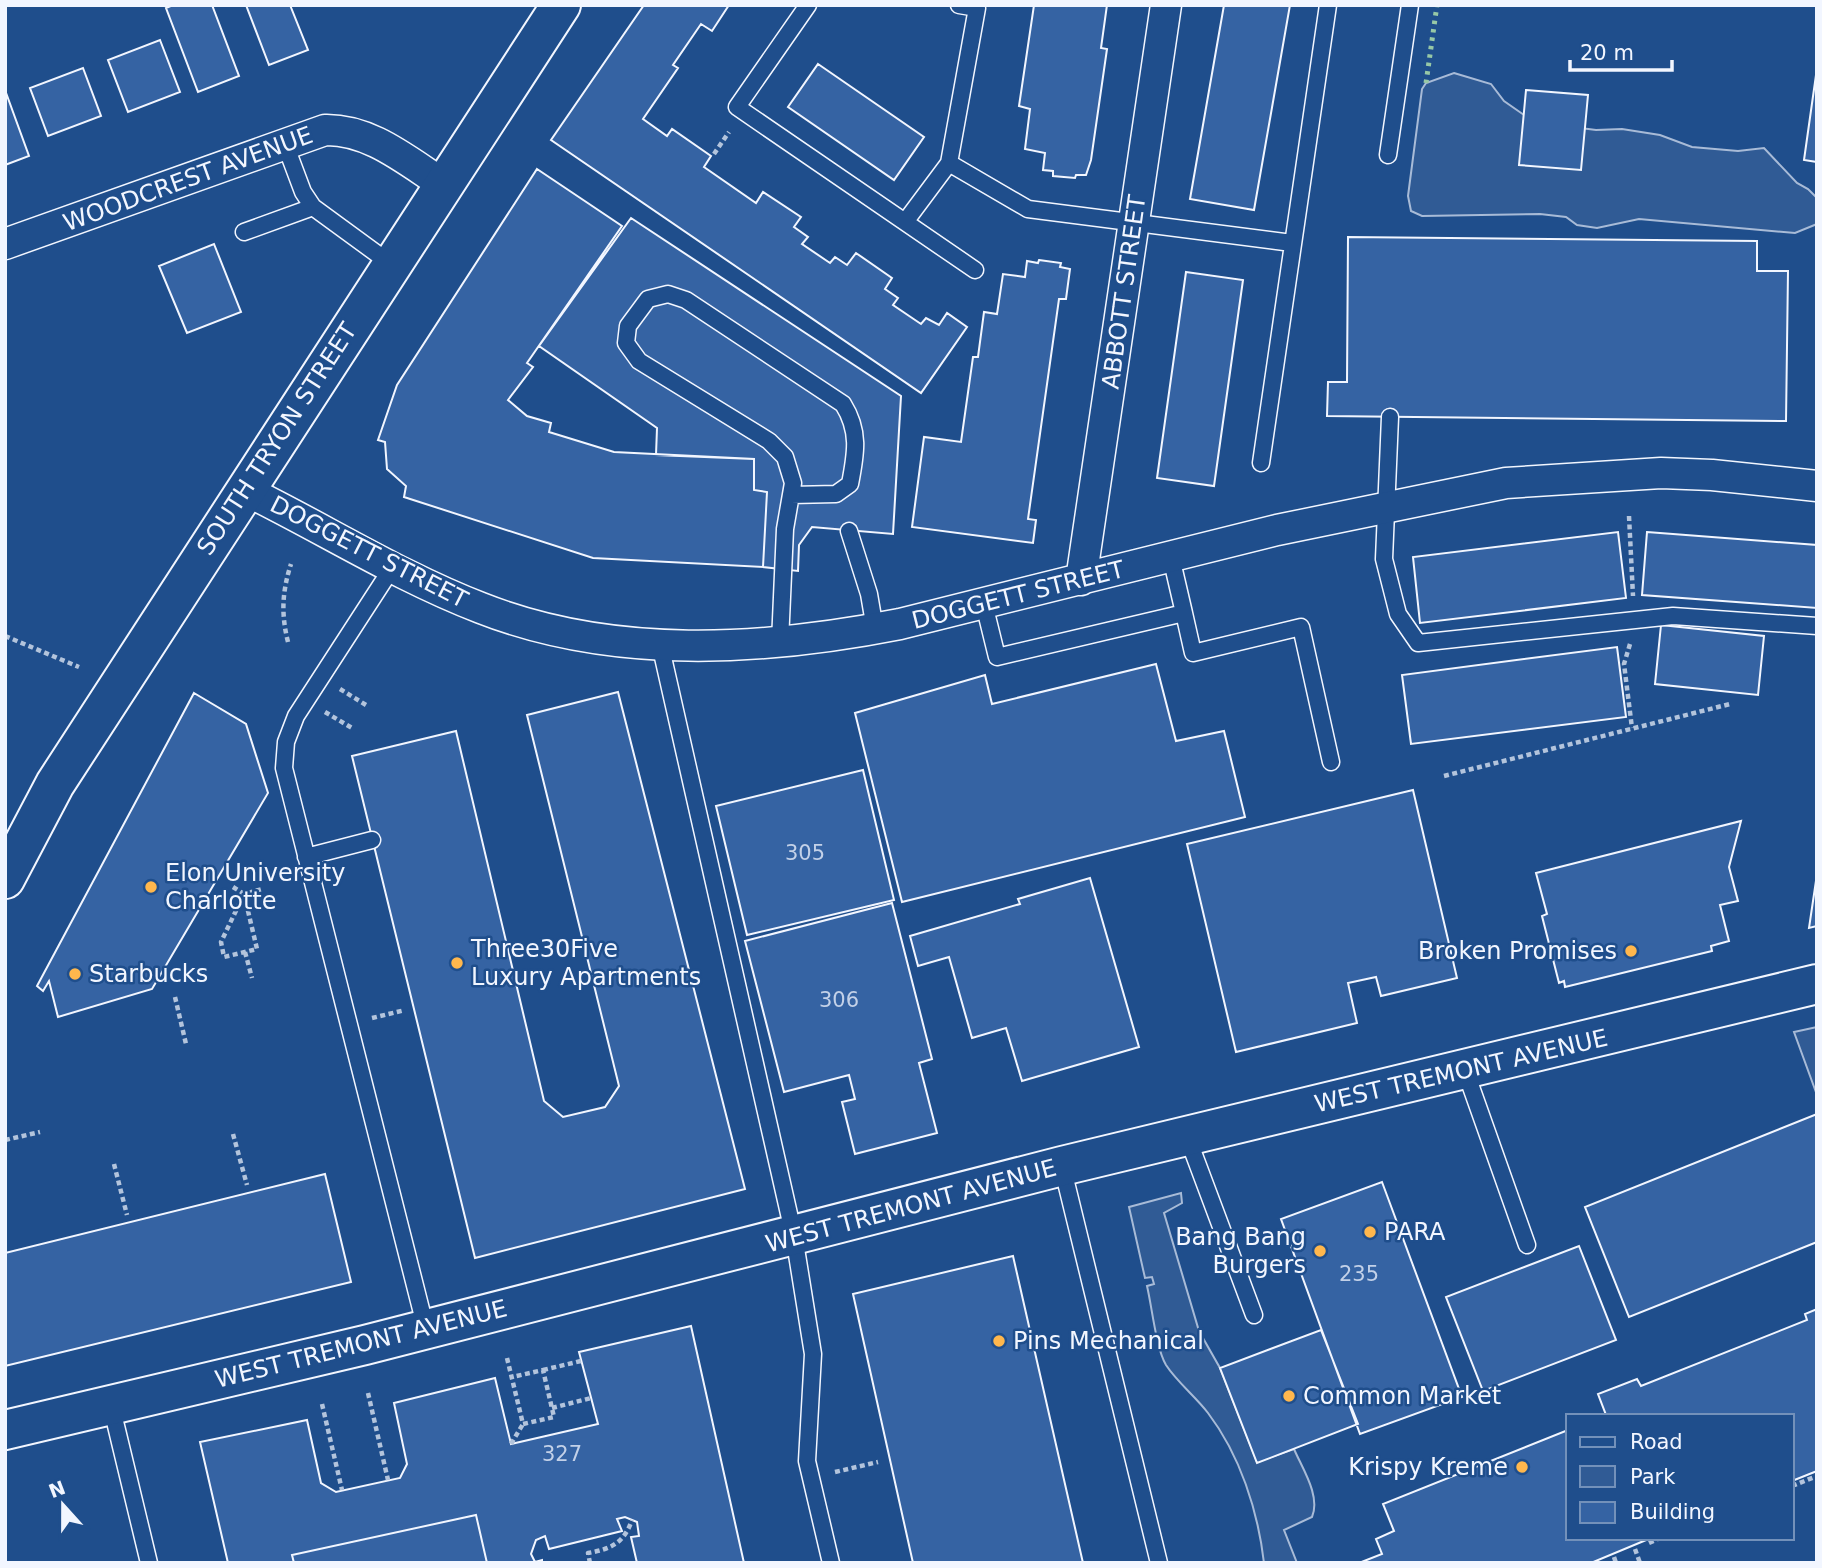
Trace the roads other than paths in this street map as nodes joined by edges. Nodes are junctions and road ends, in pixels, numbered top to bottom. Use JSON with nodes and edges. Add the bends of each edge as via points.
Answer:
{"nodes":[{"id":1,"x":561,"y":5,"type":"edge"},
{"id":2,"x":808,"y":5,"type":"edge"},
{"id":3,"x":959,"y":5,"type":"edge"},
{"id":4,"x":1166,"y":5,"type":"edge"},
{"id":5,"x":1328,"y":5,"type":"edge"},
{"id":6,"x":1410,"y":5,"type":"edge"},
{"id":7,"x":285,"y":144,"type":"junction"},
{"id":8,"x":1388,"y":155,"type":"dead end"},
{"id":9,"x":949,"y":163,"type":"junction"},
{"id":10,"x":443,"y":184,"type":"junction"},
{"id":11,"x":313,"y":207,"type":"junction"},
{"id":12,"x":905,"y":222,"type":"junction"},
{"id":13,"x":1134,"y":222,"type":"junction"},
{"id":14,"x":244,"y":232,"type":"dead end"},
{"id":15,"x":1292,"y":243,"type":"junction"},
{"id":16,"x":5,"y":244,"type":"edge"},
{"id":17,"x":391,"y":264,"type":"junction"},
{"id":18,"x":975,"y":270,"type":"dead end"},
{"id":19,"x":1390,"y":417,"type":"dead end"},
{"id":20,"x":1261,"y":463,"type":"dead end"},
{"id":21,"x":1817,"y":486,"type":"edge"},
{"id":22,"x":243,"y":489,"type":"junction"},
{"id":23,"x":791,"y":495,"type":"junction"},
{"id":24,"x":1384,"y":506,"type":"junction"},
{"id":25,"x":849,"y":531,"type":"dead end"},
{"id":26,"x":1171,"y":557,"type":"junction"},
{"id":27,"x":391,"y":568,"type":"junction"},
{"id":28,"x":1081,"y":579,"type":"junction"},
{"id":29,"x":984,"y":604,"type":"junction"},
{"id":30,"x":1184,"y":613,"type":"junction"},
{"id":31,"x":1817,"y":626,"type":"edge"},
{"id":32,"x":875,"y":629,"type":"junction"},
{"id":33,"x":780,"y":642,"type":"junction"},
{"id":34,"x":660,"y":644,"type":"junction"},
{"id":35,"x":1331,"y":762,"type":"dead end"},
{"id":36,"x":372,"y":840,"type":"dead end"},
{"id":37,"x":306,"y":857,"type":"junction"},
{"id":38,"x":5,"y":879,"type":"edge"},
{"id":39,"x":1817,"y":984,"type":"edge"},
{"id":40,"x":1465,"y":1070,"type":"junction"},
{"id":41,"x":1187,"y":1136,"type":"junction"},
{"id":42,"x":1062,"y":1166,"type":"junction"},
{"id":43,"x":794,"y":1236,"type":"junction"},
{"id":44,"x":1527,"y":1245,"type":"dead end"},
{"id":45,"x":1254,"y":1315,"type":"dead end"},
{"id":46,"x":426,"y":1329,"type":"junction"},
{"id":47,"x":111,"y":1404,"type":"junction"},
{"id":48,"x":5,"y":1430,"type":"edge"},
{"id":49,"x":149,"y":1563,"type":"edge"},
{"id":50,"x":831,"y":1563,"type":"edge"},
{"id":51,"x":1159,"y":1563,"type":"edge"}],
"edges":[{"from":1,"to":10,"type":"street","name":"SOUTH TRYON STREET"},
{"from":2,"to":12,"type":"lane","via":[[737,107]]},
{"from":3,"to":9,"type":"lane","via":[[977,8]]},
{"from":4,"to":13,"type":"street","name":"ABBOTT STREET"},
{"from":5,"to":15,"type":"lane"},
{"from":6,"to":8,"type":"lane"},
{"from":7,"to":10,"type":"street","name":"WOODCREST AVENUE","via":[[325,130],[357,133]]},
{"from":7,"to":11,"type":"lane"},
{"from":7,"to":16,"type":"street","name":"WOODCREST AVENUE"},
{"from":9,"to":12,"type":"lane"},
{"from":9,"to":13,"type":"lane","via":[[1028,209]]},
{"from":10,"to":17,"type":"street","name":"SOUTH TRYON STREET"},
{"from":11,"to":14,"type":"lane"},
{"from":11,"to":17,"type":"lane"},
{"from":12,"to":18,"type":"lane"},
{"from":13,"to":15,"type":"lane"},
{"from":13,"to":28,"type":"street","name":"ABBOTT STREET"},
{"from":15,"to":20,"type":"lane"},
{"from":17,"to":22,"type":"street","name":"SOUTH TRYON STREET"},
{"from":19,"to":24,"type":"lane"},
{"from":21,"to":24,"type":"street","name":"DOGGETT STREET","via":[[1712,475],[1648,474],[1506,483]]},
{"from":22,"to":27,"type":"street","name":"DOGGETT STREET"},
{"from":22,"to":38,"type":"street","name":"SOUTH TRYON STREET","via":[[55,784]]},
{"from":23,"to":23,"type":"lane","via":[[793,483],[785,457],[769,441],[639,361],[632,352],[626,343],[628,326],[648,299],[668,294],[686,300],[843,404],[853,420],[857,444],[850,484],[836,494]]},
{"from":23,"to":33,"type":"lane"},
{"from":24,"to":26,"type":"street","name":"DOGGETT STREET"},
{"from":24,"to":31,"type":"lane","via":[[1384,559],[1398,614],[1418,643],[1673,616]]},
{"from":25,"to":32,"type":"lane"},
{"from":26,"to":28,"type":"street","name":"DOGGETT STREET"},
{"from":26,"to":30,"type":"lane"},
{"from":27,"to":34,"type":"street","name":"DOGGETT STREET","via":[[520,621],[598,638]]},
{"from":27,"to":37,"type":"lane","via":[[296,716],[286,742],[284,768]]},
{"from":28,"to":29,"type":"street","name":"DOGGETT STREET"},
{"from":29,"to":30,"type":"lane","via":[[997,657]]},
{"from":29,"to":32,"type":"street","name":"DOGGETT STREET"},
{"from":30,"to":35,"type":"lane","via":[[1193,653],[1301,627]]},
{"from":32,"to":33,"type":"street","name":"DOGGETT STREET"},
{"from":33,"to":34,"type":"street","name":"DOGGETT STREET"},
{"from":34,"to":43,"type":"lane"},
{"from":36,"to":37,"type":"lane"},
{"from":37,"to":46,"type":"lane"},
{"from":39,"to":40,"type":"street","name":"WEST TREMONT AVENUE"},
{"from":40,"to":41,"type":"street","name":"WEST TREMONT AVENUE"},
{"from":40,"to":44,"type":"lane"},
{"from":41,"to":42,"type":"street","name":"WEST TREMONT AVENUE"},
{"from":41,"to":45,"type":"lane"},
{"from":42,"to":43,"type":"street","name":"WEST TREMONT AVENUE"},
{"from":42,"to":51,"type":"lane"},
{"from":43,"to":46,"type":"street","name":"WEST TREMONT AVENUE"},
{"from":43,"to":50,"type":"lane","via":[[813,1354],[807,1461]]},
{"from":46,"to":47,"type":"street","name":"WEST TREMONT AVENUE"},
{"from":47,"to":48,"type":"street","name":"WEST TREMONT AVENUE"},
{"from":47,"to":49,"type":"lane"}]}
